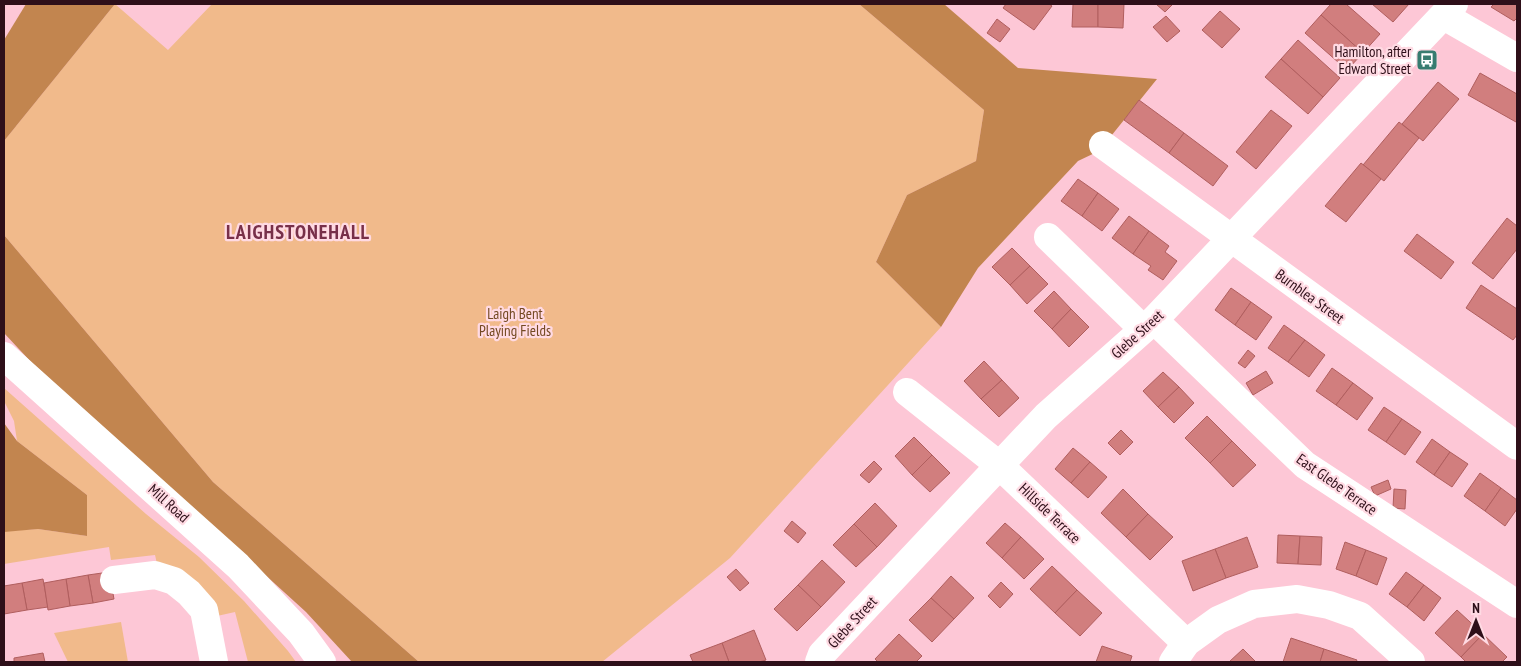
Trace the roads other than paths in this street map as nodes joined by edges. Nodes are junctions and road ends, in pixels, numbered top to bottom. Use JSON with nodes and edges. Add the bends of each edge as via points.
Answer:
{"nodes":[{"id":1,"x":1449,"y":10,"type":"edge"},
{"id":2,"x":1517,"y":58,"type":"edge"},
{"id":3,"x":1103,"y":145,"type":"dead end"},
{"id":4,"x":1048,"y":237,"type":"dead end"},
{"id":5,"x":1231,"y":239,"type":"junction"},
{"id":6,"x":1149,"y":325,"type":"junction"},
{"id":7,"x":4,"y":356,"type":"edge"},
{"id":8,"x":907,"y":392,"type":"dead end"},
{"id":9,"x":1517,"y":446,"type":"edge"},
{"id":10,"x":999,"y":465,"type":"junction"},
{"id":11,"x":114,"y":580,"type":"dead end"},
{"id":12,"x":1517,"y":604,"type":"edge"},
{"id":13,"x":1180,"y":653,"type":"edge"},
{"id":14,"x":214,"y":662,"type":"edge"},
{"id":15,"x":322,"y":662,"type":"edge"},
{"id":16,"x":819,"y":662,"type":"edge"},
{"id":17,"x":1411,"y":662,"type":"edge"}],
"edges":[{"from":1,"to":2,"type":"street"},
{"from":1,"to":5,"type":"street","name":"Glebe Street"},
{"from":3,"to":5,"type":"street","name":"Burnblea Street"},
{"from":4,"to":6,"type":"street","name":"East Glebe Terrace"},
{"from":5,"to":6,"type":"street","name":"Glebe Street"},
{"from":5,"to":9,"type":"street","name":"Burnblea Street"},
{"from":6,"to":10,"type":"street","name":"Glebe Street","via":[[1046,416]]},
{"from":6,"to":12,"type":"street","name":"East Glebe Terrace","via":[[1305,465]]},
{"from":7,"to":15,"type":"street","name":"Mill Road","via":[[238,566],[301,633]]},
{"from":8,"to":10,"type":"street","name":"Hillside Terrace"},
{"from":10,"to":13,"type":"street","name":"Hillside Terrace"},
{"from":10,"to":16,"type":"street","name":"Glebe Street","via":[[822,654]]},
{"from":11,"to":14,"type":"street","via":[[155,575],[174,581],[189,593],[204,610]]},
{"from":13,"to":17,"type":"street","via":[[1218,620],[1254,604],[1297,599],[1360,616]]}]}
